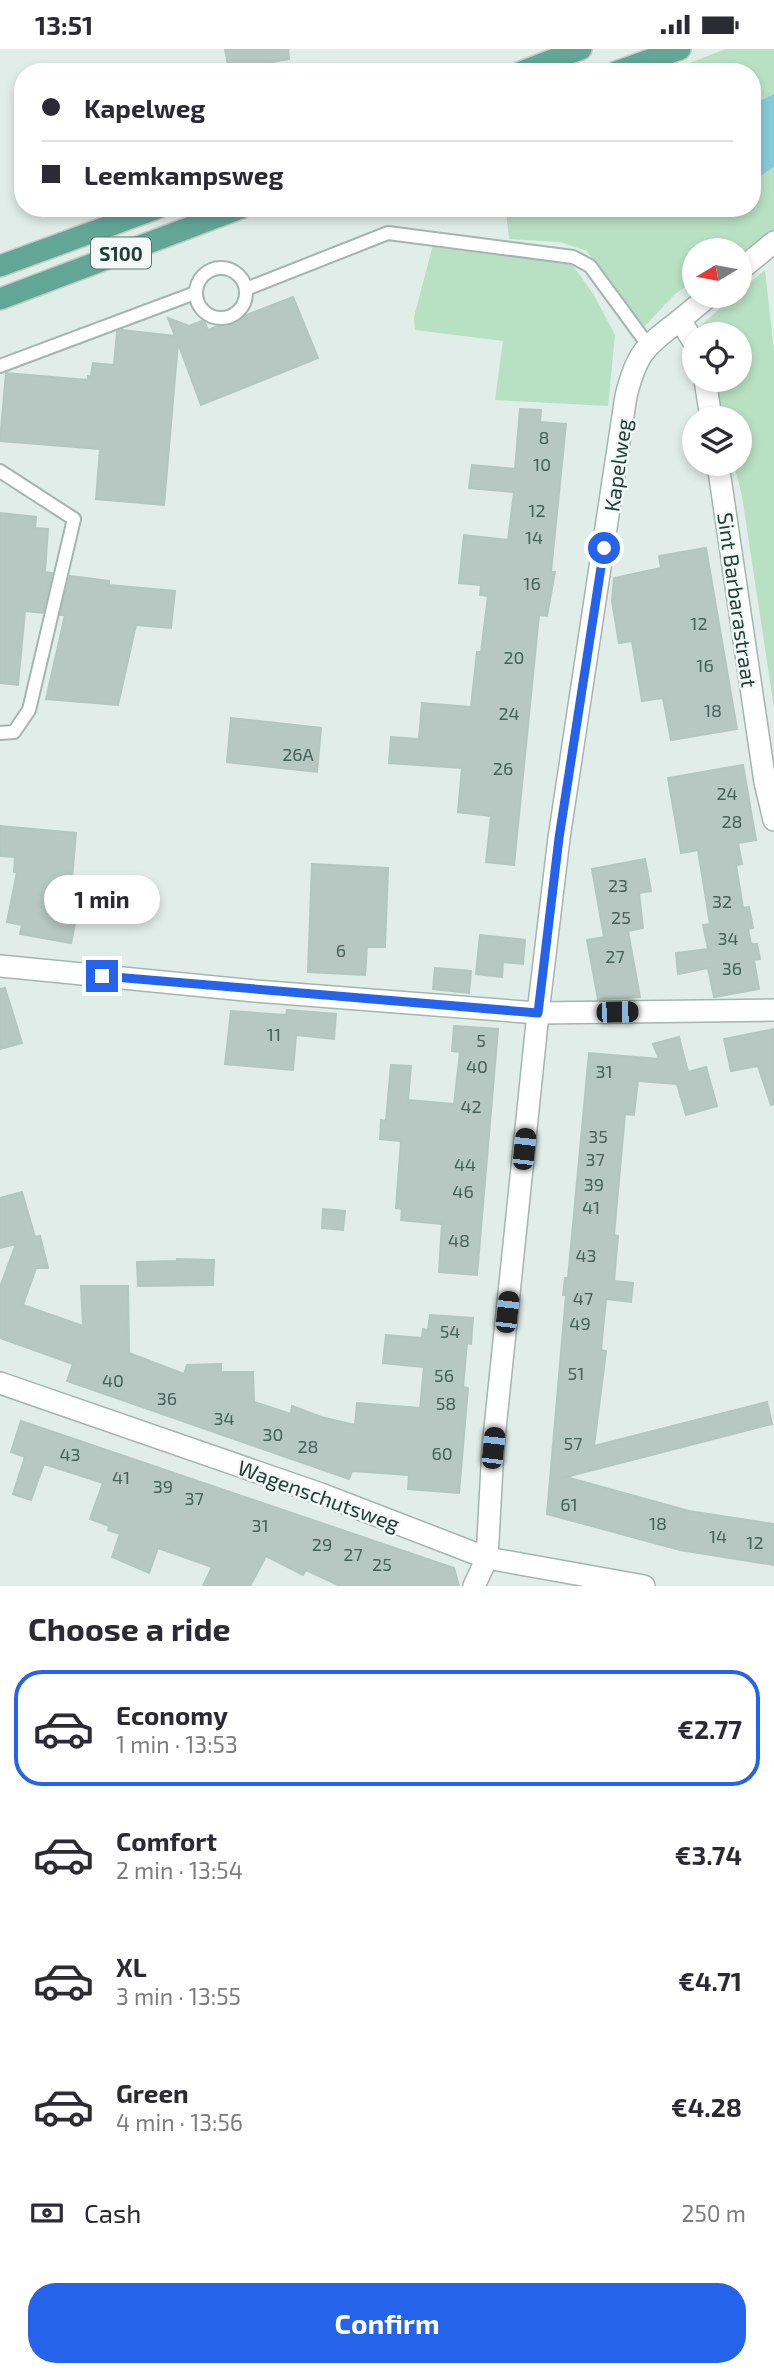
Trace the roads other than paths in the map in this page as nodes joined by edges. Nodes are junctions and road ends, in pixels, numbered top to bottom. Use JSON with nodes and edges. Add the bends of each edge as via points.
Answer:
{"nodes":[{"id":1,"x":581,"y":49,"type":"edge"},
{"id":2,"x":680,"y":49,"type":"edge"},
{"id":3,"x":544,"y":63,"type":"edge"},
{"id":4,"x":641,"y":63,"type":"edge"},
{"id":5,"x":133,"y":217,"type":"edge"},
{"id":6,"x":218,"y":217,"type":"edge"},
{"id":7,"x":774,"y":242,"type":"edge"},
{"id":8,"x":752,"y":260,"type":"edge"},
{"id":9,"x":0,"y":266,"type":"edge"},
{"id":10,"x":246,"y":289,"type":"junction"},
{"id":11,"x":195,"y":293,"type":"junction"},
{"id":12,"x":0,"y":299,"type":"edge"},
{"id":13,"x":694,"y":308,"type":"edge"},
{"id":14,"x":680,"y":320,"type":"junction"},
{"id":15,"x":682,"y":323,"type":"edge"},
{"id":16,"x":648,"y":345,"type":"junction"},
{"id":17,"x":0,"y":366,"type":"edge"},
{"id":18,"x":0,"y":471,"type":"edge"},
{"id":19,"x":720,"y":476,"type":"edge"},
{"id":20,"x":0,"y":733,"type":"edge"},
{"id":21,"x":774,"y":820,"type":"edge"},
{"id":22,"x":0,"y":966,"type":"edge"},
{"id":23,"x":774,"y":1010,"type":"edge"},
{"id":24,"x":538,"y":1013,"type":"junction"},
{"id":25,"x":0,"y":1383,"type":"edge"},
{"id":26,"x":487,"y":1557,"type":"junction"},
{"id":27,"x":474,"y":1586,"type":"edge"},
{"id":28,"x":644,"y":1586,"type":"edge"}],
"edges":[{"from":1,"to":3,"type":"main road"},
{"from":2,"to":4,"type":"main road"},
{"from":5,"to":9,"type":"main road","number":"S100"},
{"from":6,"to":12,"type":"main road","number":"S100"},
{"from":7,"to":8,"type":"street"},
{"from":10,"to":11,"type":"lane","via":[[231,269],[214,268],[201,277]]},
{"from":10,"to":11,"type":"lane","via":[[243,305],[223,318],[201,309]]},
{"from":10,"to":16,"type":"lane","via":[[388,233],[573,257],[590,267]]},
{"from":11,"to":17,"type":"lane"},
{"from":13,"to":14,"type":"street","name":"Kapelweg"},
{"from":14,"to":15,"type":"street"},
{"from":14,"to":16,"type":"street","name":"Kapelweg"},
{"from":16,"to":24,"type":"street","name":"Kapelweg","via":[[634,366],[626,397],[559,838]]},
{"from":18,"to":20,"type":"lane","via":[[74,519],[30,710],[14,732]]},
{"from":19,"to":21,"type":"street","name":"Sint Barbarastraat"},
{"from":22,"to":24,"type":"street"},
{"from":23,"to":24,"type":"street"},
{"from":24,"to":26,"type":"street","name":"Kapelweg","via":[[493,1448]]},
{"from":25,"to":26,"type":"street","name":"Wagenschutsweg"},
{"from":26,"to":27,"type":"street","name":"Kapelweg"},
{"from":26,"to":28,"type":"street","name":"Wagenschutsweg"}]}
